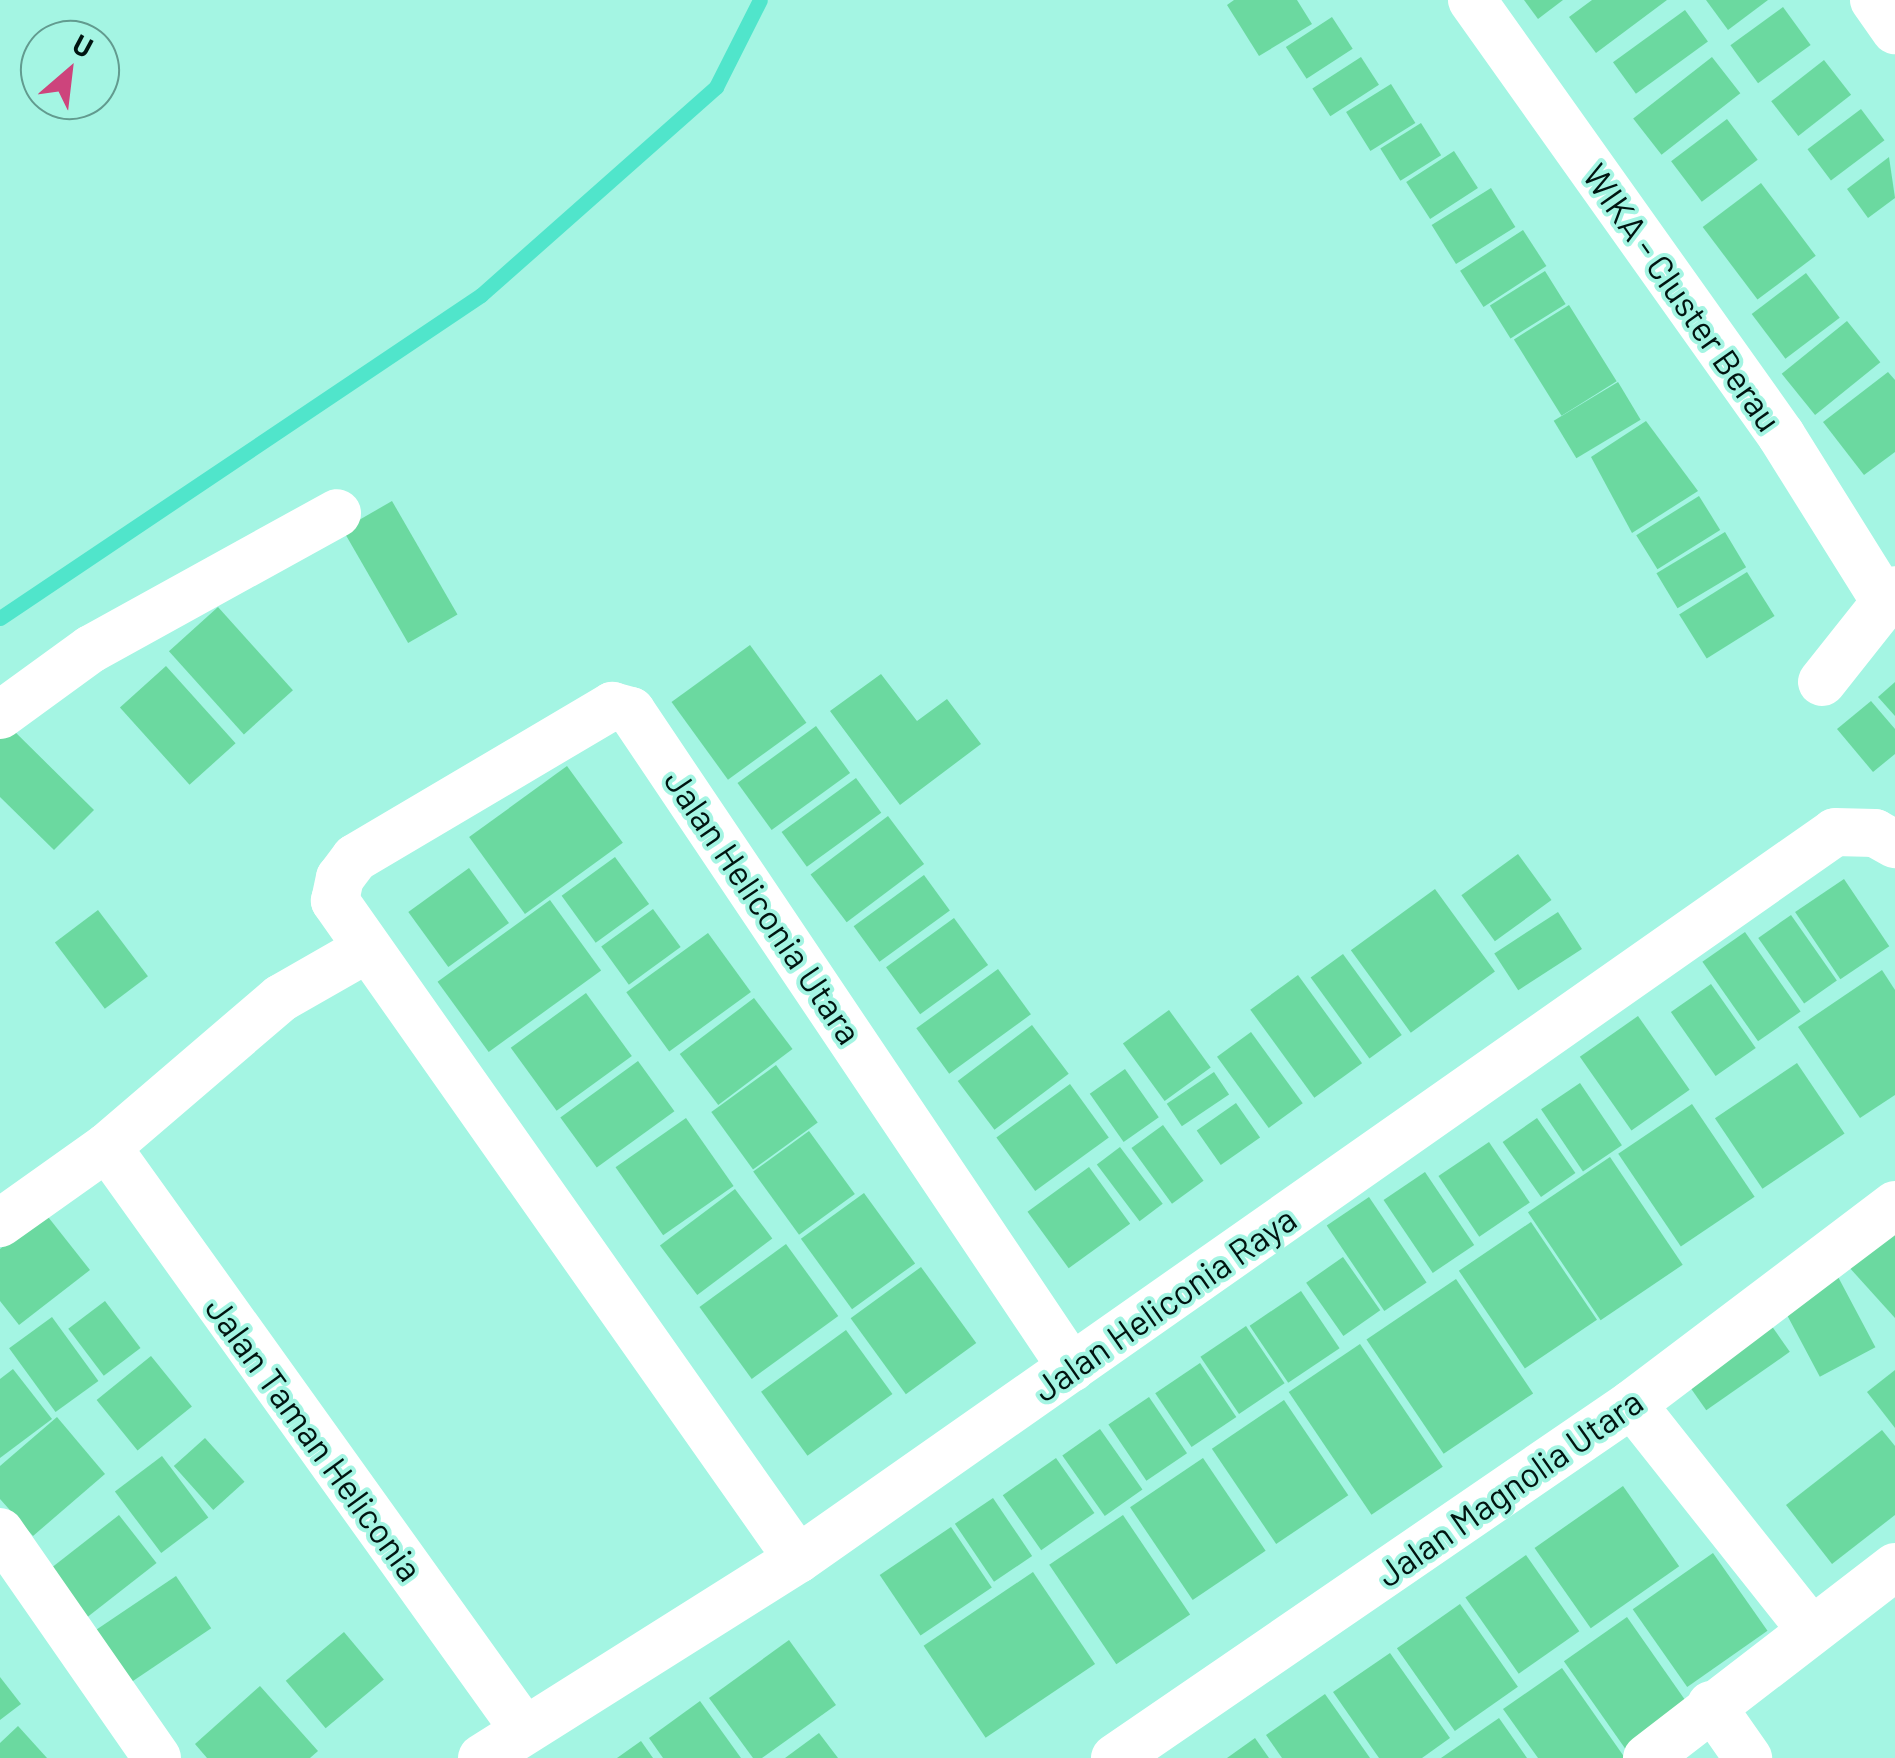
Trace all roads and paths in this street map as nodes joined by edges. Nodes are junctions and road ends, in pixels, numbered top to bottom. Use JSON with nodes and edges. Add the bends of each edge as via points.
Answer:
{"nodes":[{"id":1,"x":1472,"y":0,"type":"edge"},
{"id":2,"x":1874,"y":0,"type":"edge"},
{"id":3,"x":1895,"y":30,"type":"edge"},
{"id":4,"x":337,"y":513,"type":"dead end"},
{"id":5,"x":1890,"y":595,"type":"edge"},
{"id":6,"x":1822,"y":682,"type":"dead end"},
{"id":7,"x":0,"y":715,"type":"edge"},
{"id":8,"x":1895,"y":844,"type":"edge"},
{"id":9,"x":367,"y":949,"type":"junction"},
{"id":10,"x":107,"y":1147,"type":"junction"},
{"id":11,"x":1895,"y":1206,"type":"edge"},
{"id":12,"x":0,"y":1223,"type":"edge"},
{"id":13,"x":1072,"y":1368,"type":"junction"},
{"id":14,"x":1632,"y":1404,"type":"junction"},
{"id":15,"x":0,"y":1532,"type":"edge"},
{"id":16,"x":798,"y":1559,"type":"junction"},
{"id":17,"x":1895,"y":1567,"type":"edge"},
{"id":18,"x":1811,"y":1630,"type":"junction"},
{"id":19,"x":1711,"y":1705,"type":"junction"},
{"id":20,"x":523,"y":1728,"type":"junction"},
{"id":21,"x":157,"y":1758,"type":"edge"},
{"id":22,"x":482,"y":1758,"type":"edge"},
{"id":23,"x":1115,"y":1758,"type":"edge"},
{"id":24,"x":1647,"y":1758,"type":"edge"},
{"id":25,"x":1748,"y":1758,"type":"edge"}],
"edges":[{"from":1,"to":5,"type":"street","name":"WIKA - Cluster Berau"},
{"from":2,"to":3,"type":"street"},
{"from":4,"to":7,"type":"street","via":[[92,649]]},
{"from":5,"to":6,"type":"street","name":"WIKA - Cluster Berau"},
{"from":8,"to":13,"type":"street","name":"Jalan Heliconia Raya","via":[[1875,833],[1835,832]]},
{"from":9,"to":10,"type":"street","via":[[281,998]]},
{"from":9,"to":13,"type":"street","name":"Jalan Heliconia Utara","via":[[335,901],[340,878],[355,858],[612,706],[631,711]]},
{"from":9,"to":16,"type":"street"},
{"from":10,"to":12,"type":"street"},
{"from":10,"to":20,"type":"street","name":"Jalan Taman Heliconia"},
{"from":11,"to":14,"type":"street","name":"Jalan Magnolia Utara"},
{"from":13,"to":16,"type":"street","name":"Jalan Heliconia Raya"},
{"from":14,"to":18,"type":"street"},
{"from":14,"to":23,"type":"street","name":"Jalan Magnolia Utara"},
{"from":15,"to":21,"type":"street"},
{"from":16,"to":20,"type":"street","name":"Jalan Heliconia Raya"},
{"from":17,"to":18,"type":"street"},
{"from":18,"to":19,"type":"street"},
{"from":19,"to":24,"type":"street"},
{"from":19,"to":25,"type":"street"},
{"from":20,"to":22,"type":"street","name":"Jalan Heliconia Raya"}]}
